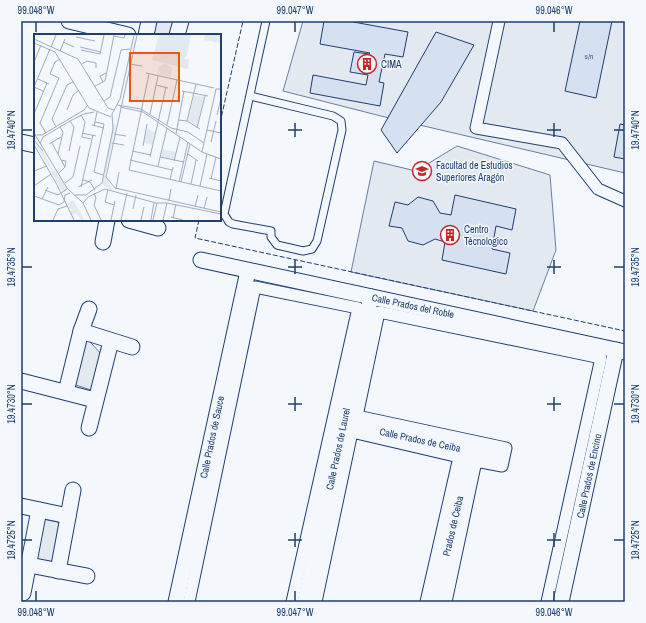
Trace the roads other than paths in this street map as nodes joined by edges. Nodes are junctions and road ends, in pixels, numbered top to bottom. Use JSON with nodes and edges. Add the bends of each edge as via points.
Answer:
{"nodes":[{"id":1,"x":69,"y":21,"type":"edge"},
{"id":2,"x":149,"y":21,"type":"edge"},
{"id":3,"x":181,"y":21,"type":"edge"},
{"id":4,"x":266,"y":21,"type":"edge"},
{"id":5,"x":499,"y":21,"type":"edge"},
{"id":6,"x":124,"y":34,"type":"edge"},
{"id":7,"x":146,"y":34,"type":"edge"},
{"id":8,"x":177,"y":34,"type":"edge"},
{"id":9,"x":250,"y":96,"type":"junction"},
{"id":10,"x":21,"y":142,"type":"edge"},
{"id":11,"x":34,"y":145,"type":"edge"},
{"id":12,"x":625,"y":202,"type":"edge"},
{"id":13,"x":107,"y":221,"type":"edge"},
{"id":14,"x":136,"y":221,"type":"edge"},
{"id":15,"x":158,"y":228,"type":"dead end"},
{"id":16,"x":103,"y":242,"type":"dead end"},
{"id":17,"x":201,"y":260,"type":"dead end"},
{"id":18,"x":248,"y":271,"type":"junction"},
{"id":19,"x":371,"y":297,"type":"junction"},
{"id":20,"x":88,"y":309,"type":"dead end"},
{"id":21,"x":81,"y":330,"type":"junction"},
{"id":22,"x":111,"y":341,"type":"junction"},
{"id":23,"x":132,"y":347,"type":"dead end"},
{"id":24,"x":621,"y":351,"type":"edge"},
{"id":25,"x":21,"y":381,"type":"edge"},
{"id":26,"x":66,"y":392,"type":"junction"},
{"id":27,"x":95,"y":400,"type":"junction"},
{"id":28,"x":344,"y":423,"type":"junction"},
{"id":29,"x":89,"y":428,"type":"dead end"},
{"id":30,"x":469,"y":451,"type":"junction"},
{"id":31,"x":497,"y":456,"type":"dead end"},
{"id":32,"x":73,"y":490,"type":"dead end"},
{"id":33,"x":21,"y":506,"type":"edge"},
{"id":34,"x":39,"y":510,"type":"junction"},
{"id":35,"x":68,"y":516,"type":"junction"},
{"id":36,"x":29,"y":565,"type":"junction"},
{"id":37,"x":58,"y":571,"type":"junction"},
{"id":38,"x":87,"y":576,"type":"dead end"},
{"id":39,"x":23,"y":593,"type":"dead end"},
{"id":40,"x":176,"y":602,"type":"edge"},
{"id":41,"x":189,"y":602,"type":"edge"},
{"id":42,"x":292,"y":602,"type":"edge"},
{"id":43,"x":305,"y":602,"type":"edge"},
{"id":44,"x":316,"y":602,"type":"edge"},
{"id":45,"x":426,"y":602,"type":"edge"},
{"id":46,"x":436,"y":602,"type":"edge"},
{"id":47,"x":446,"y":602,"type":"edge"},
{"id":48,"x":547,"y":602,"type":"edge"},
{"id":49,"x":561,"y":602,"type":"edge"}],
"edges":[{"from":1,"to":6,"type":"street"},
{"from":2,"to":7,"type":"street"},
{"from":3,"to":8,"type":"street"},
{"from":4,"to":9,"type":"lane"},
{"from":5,"to":12,"type":"street","via":[[476,128],[562,143],[598,189]]},
{"from":9,"to":9,"type":"lane","via":[[224,214],[233,224],[271,231],[271,237],[277,245],[303,251],[312,249],[317,241],[340,143],[341,121],[333,116]]},
{"from":10,"to":11,"type":"street"},
{"from":13,"to":16,"type":"street"},
{"from":14,"to":15,"type":"street"},
{"from":17,"to":18,"type":"street","name":"Calle Prados del Roble"},
{"from":18,"to":19,"type":"street","name":"Calle Prados del Roble"},
{"from":18,"to":40,"type":"street","name":"Calle Prados de Sauce"},
{"from":19,"to":24,"type":"street","name":"Calle Prados del Roble"},
{"from":19,"to":28,"type":"street","name":"Calle Prados de Laurel"},
{"from":20,"to":21,"type":"street"},
{"from":21,"to":22,"type":"street"},
{"from":21,"to":26,"type":"street"},
{"from":22,"to":23,"type":"street"},
{"from":22,"to":27,"type":"street"},
{"from":24,"to":49,"type":"street","name":"Calle Prados de Encino"},
{"from":25,"to":26,"type":"street"},
{"from":26,"to":27,"type":"street"},
{"from":27,"to":29,"type":"street"},
{"from":28,"to":30,"type":"street","name":"Calle Prados de Ceiba"},
{"from":28,"to":43,"type":"street","name":"Calle Prados de Laurel"},
{"from":30,"to":31,"type":"street","name":"Calle Prados de Ceiba"},
{"from":30,"to":46,"type":"street","name":"Prados de Ceiba"},
{"from":32,"to":35,"type":"street"},
{"from":33,"to":34,"type":"street"},
{"from":34,"to":35,"type":"street"},
{"from":34,"to":36,"type":"street"},
{"from":35,"to":37,"type":"street"},
{"from":36,"to":37,"type":"street"},
{"from":36,"to":39,"type":"street"},
{"from":37,"to":38,"type":"street"},
{"from":41,"to":42,"type":"street","via":[[255,287],[358,308]]},
{"from":44,"to":45,"type":"street","via":[[352,432],[459,457]]},
{"from":47,"to":48,"type":"street","via":[[476,461],[502,466],[506,448],[357,416],[379,312],[601,358]]}]}
